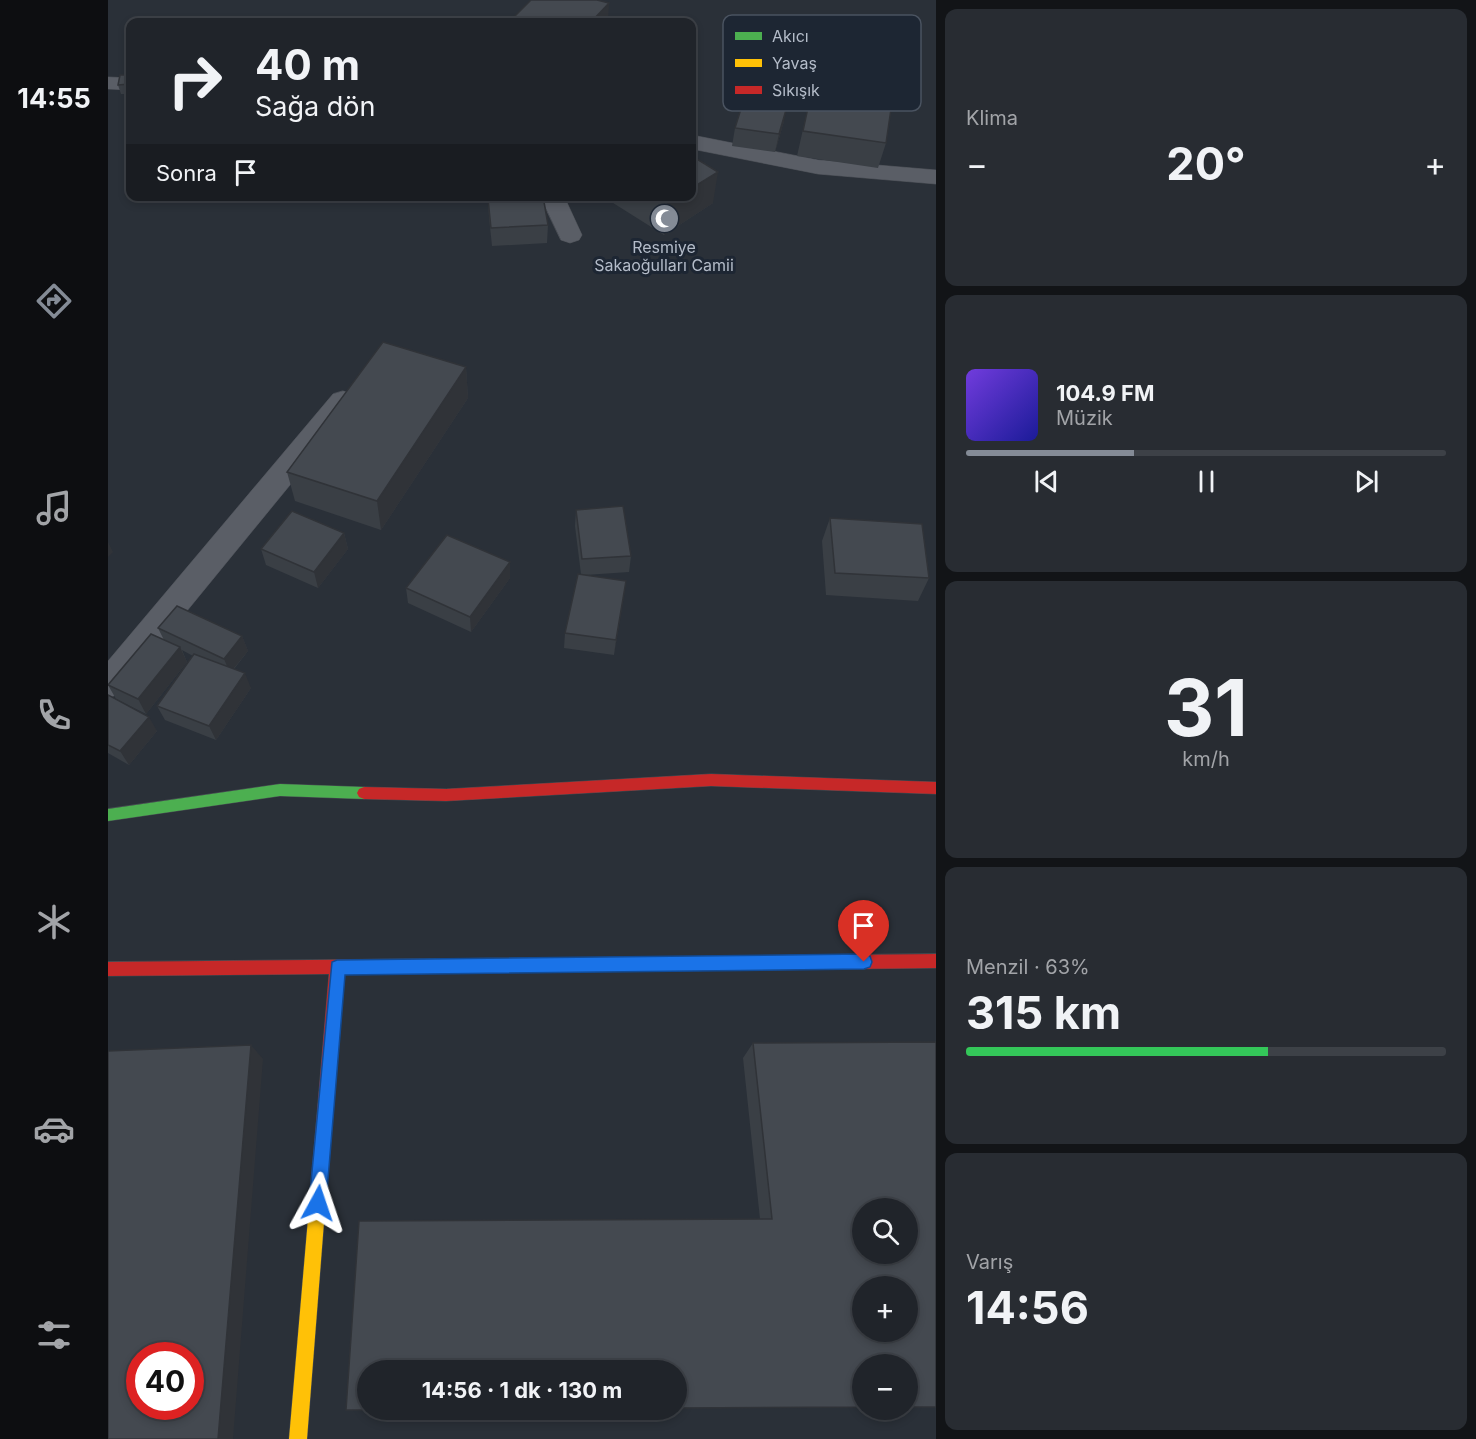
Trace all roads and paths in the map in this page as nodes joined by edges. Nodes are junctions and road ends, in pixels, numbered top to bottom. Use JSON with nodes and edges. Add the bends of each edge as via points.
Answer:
{"nodes":[{"id":1,"x":108,"y":83,"type":"edge"},
{"id":2,"x":126,"y":84,"type":"edge"},
{"id":3,"x":696,"y":143,"type":"edge"},
{"id":4,"x":936,"y":177,"type":"edge"},
{"id":5,"x":554,"y":201,"type":"edge"},
{"id":6,"x":570,"y":235,"type":"dead end"},
{"id":7,"x":363,"y":377,"type":"edge"},
{"id":8,"x":108,"y":684,"type":"edge"},
{"id":9,"x":936,"y":788,"type":"edge"},
{"id":10,"x":108,"y":815,"type":"edge"},
{"id":11,"x":936,"y":961,"type":"edge"},
{"id":12,"x":337,"y":968,"type":"junction"},
{"id":13,"x":108,"y":969,"type":"edge"},
{"id":14,"x":298,"y":1439,"type":"edge"}],
"edges":[{"from":1,"to":2,"type":"street"},
{"from":3,"to":4,"type":"street","via":[[818,167]]},
{"from":5,"to":6,"type":"street"},
{"from":7,"to":8,"type":"street"},
{"from":9,"to":10,"type":"street","via":[[711,780],[446,795],[280,790]]},
{"from":11,"to":12,"type":"street"},
{"from":12,"to":13,"type":"street"},
{"from":12,"to":14,"type":"street"}]}
